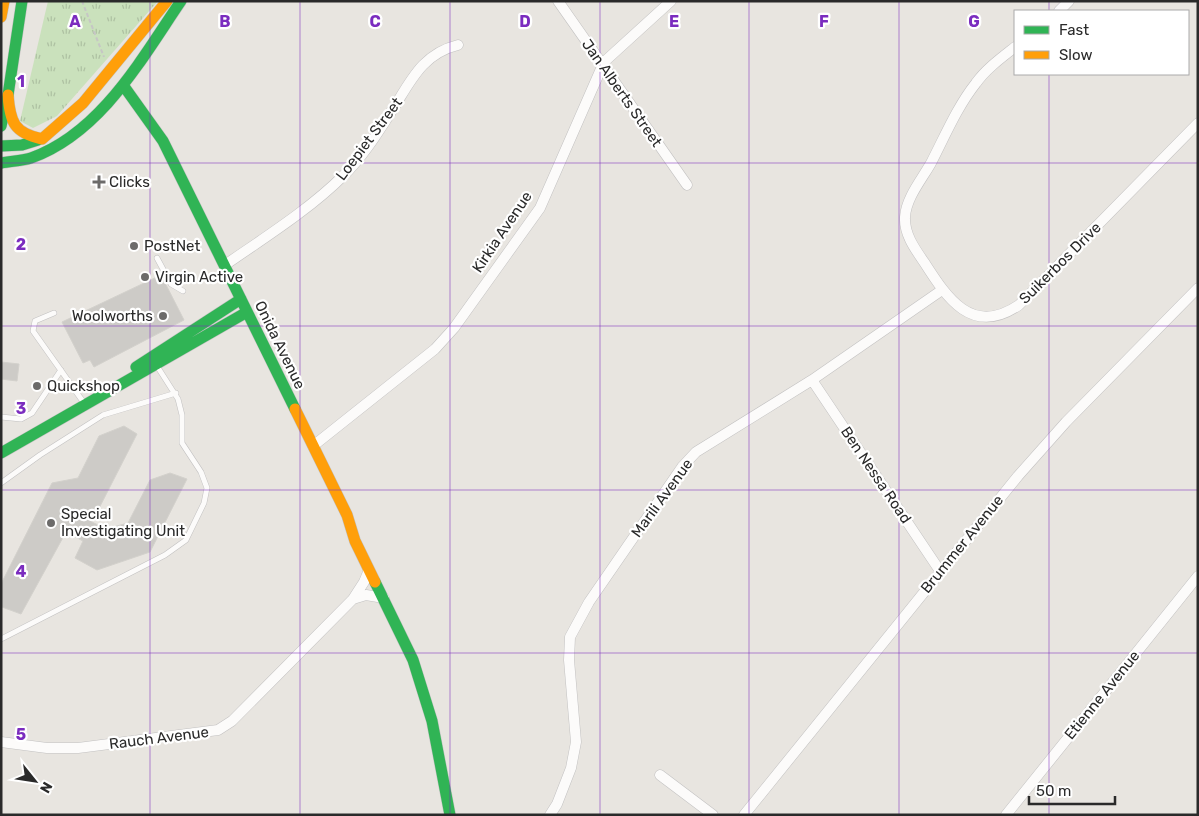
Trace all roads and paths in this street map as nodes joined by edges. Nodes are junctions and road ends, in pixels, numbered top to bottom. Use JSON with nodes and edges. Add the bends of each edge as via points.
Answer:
{"nodes":[{"id":1,"x":4,"y":1,"type":"edge"},
{"id":2,"x":22,"y":1,"type":"edge"},
{"id":3,"x":82,"y":1,"type":"edge"},
{"id":4,"x":168,"y":1,"type":"edge"},
{"id":5,"x":181,"y":1,"type":"edge"},
{"id":6,"x":558,"y":1,"type":"edge"},
{"id":7,"x":671,"y":1,"type":"edge"},
{"id":8,"x":1069,"y":1,"type":"edge"},
{"id":9,"x":1060,"y":10,"type":"edge"},
{"id":10,"x":1,"y":17,"type":"edge"},
{"id":11,"x":458,"y":45,"type":"dead end"},
{"id":12,"x":1014,"y":48,"type":"edge"},
{"id":13,"x":602,"y":66,"type":"junction"},
{"id":14,"x":110,"y":70,"type":"junction"},
{"id":15,"x":123,"y":85,"type":"junction"},
{"id":16,"x":8,"y":95,"type":"junction"},
{"id":17,"x":1198,"y":123,"type":"edge"},
{"id":18,"x":1,"y":126,"type":"edge"},
{"id":19,"x":42,"y":139,"type":"junction"},
{"id":20,"x":1,"y":146,"type":"edge"},
{"id":21,"x":1,"y":163,"type":"edge"},
{"id":22,"x":687,"y":185,"type":"dead end"},
{"id":23,"x":157,"y":258,"type":"dead end"},
{"id":24,"x":225,"y":265,"type":"junction"},
{"id":25,"x":1198,"y":288,"type":"edge"},
{"id":26,"x":942,"y":290,"type":"junction"},
{"id":27,"x":183,"y":291,"type":"dead end"},
{"id":28,"x":241,"y":299,"type":"junction"},
{"id":29,"x":247,"y":312,"type":"junction"},
{"id":30,"x":54,"y":313,"type":"dead end"},
{"id":31,"x":198,"y":333,"type":"junction"},
{"id":32,"x":154,"y":360,"type":"junction"},
{"id":33,"x":61,"y":370,"type":"junction"},
{"id":34,"x":812,"y":380,"type":"junction"},
{"id":35,"x":176,"y":393,"type":"junction"},
{"id":36,"x":85,"y":404,"type":"junction"},
{"id":37,"x":1,"y":417,"type":"edge"},
{"id":38,"x":24,"y":439,"type":"junction"},
{"id":39,"x":1,"y":443,"type":"edge"},
{"id":40,"x":313,"y":446,"type":"junction"},
{"id":41,"x":1,"y":453,"type":"edge"},
{"id":42,"x":1,"y":483,"type":"edge"},
{"id":43,"x":347,"y":515,"type":"junction"},
{"id":44,"x":369,"y":570,"type":"junction"},
{"id":45,"x":940,"y":571,"type":"junction"},
{"id":46,"x":1198,"y":576,"type":"edge"},
{"id":47,"x":384,"y":598,"type":"junction"},
{"id":48,"x":353,"y":599,"type":"junction"},
{"id":49,"x":1,"y":639,"type":"edge"},
{"id":50,"x":432,"y":721,"type":"junction"},
{"id":51,"x":1,"y":742,"type":"edge"},
{"id":52,"x":660,"y":775,"type":"dead end"},
{"id":53,"x":450,"y":815,"type":"edge"},
{"id":54,"x":550,"y":815,"type":"edge"},
{"id":55,"x":712,"y":815,"type":"edge"},
{"id":56,"x":744,"y":815,"type":"edge"},
{"id":57,"x":1006,"y":815,"type":"edge"}],
"edges":[{"from":1,"to":10,"type":"street"},
{"from":2,"to":16,"type":"street"},
{"from":3,"to":14,"type":"path"},
{"from":4,"to":14,"type":"street"},
{"from":5,"to":15,"type":"street"},
{"from":6,"to":13,"type":"street","name":"Jan Alberts Street"},
{"from":7,"to":13,"type":"street","name":"Kirkia Avenue","via":[[612,53]]},
{"from":8,"to":9,"type":"street"},
{"from":11,"to":24,"type":"street","name":"Loepiet Street","via":[[437,52],[425,62],[344,176]]},
{"from":12,"to":26,"type":"street","name":"Suikerbos Drive","via":[[983,75],[963,101],[906,211],[905,225],[909,238]]},
{"from":13,"to":22,"type":"street","name":"Jan Alberts Street"},
{"from":13,"to":40,"type":"street","name":"Kirkia Avenue","via":[[540,208],[454,328],[430,353]]},
{"from":14,"to":19,"type":"street","via":[[70,116]]},
{"from":15,"to":19,"type":"street","via":[[104,91],[70,124]]},
{"from":15,"to":21,"type":"street","via":[[64,142],[26,160]]},
{"from":15,"to":24,"type":"street","name":"Onida Avenue","via":[[157,130]]},
{"from":16,"to":18,"type":"street"},
{"from":16,"to":19,"type":"street","via":[[16,128],[26,136]]},
{"from":17,"to":26,"type":"street","name":"Suikerbos Drive","via":[[1013,309],[1000,315],[976,316],[959,308]]},
{"from":19,"to":20,"type":"street","via":[[22,145]]},
{"from":23,"to":27,"type":"lane","via":[[171,284]]},
{"from":24,"to":28,"type":"street","name":"Onida Avenue"},
{"from":25,"to":45,"type":"street","name":"Brummer Avenue","via":[[1045,444]]},
{"from":26,"to":34,"type":"street","name":"Marili Avenue"},
{"from":28,"to":29,"type":"street","name":"Onida Avenue"},
{"from":28,"to":31,"type":"street"},
{"from":29,"to":31,"type":"street"},
{"from":29,"to":40,"type":"street","name":"Onida Avenue"},
{"from":30,"to":33,"type":"lane","via":[[35,321],[33,331]]},
{"from":31,"to":32,"type":"street"},
{"from":32,"to":35,"type":"lane"},
{"from":32,"to":36,"type":"street","via":[[118,378]]},
{"from":33,"to":36,"type":"lane"},
{"from":33,"to":37,"type":"lane","via":[[29,416],[21,419]]},
{"from":34,"to":45,"type":"street","name":"Ben Nessa Road"},
{"from":34,"to":54,"type":"street","name":"Marili Avenue","via":[[692,456],[589,602],[573,629],[569,648],[577,733],[575,750],[560,798]]},
{"from":35,"to":42,"type":"lane","via":[[103,415]]},
{"from":35,"to":49,"type":"lane","via":[[182,415],[182,442],[207,488],[204,503],[186,540],[165,556]]},
{"from":36,"to":38,"type":"street"},
{"from":38,"to":39,"type":"street"},
{"from":38,"to":41,"type":"street"},
{"from":40,"to":43,"type":"street","name":"Onida Avenue"},
{"from":43,"to":44,"type":"street","name":"Onida Avenue","via":[[349,528]]},
{"from":43,"to":50,"type":"street","name":"Onida Avenue","via":[[364,539],[420,655],[433,697]]},
{"from":44,"to":47,"type":"street","name":"Onida Avenue"},
{"from":44,"to":48,"type":"street","name":"Rauch Avenue"},
{"from":45,"to":56,"type":"street","name":"Brummer Avenue"},
{"from":46,"to":57,"type":"street","name":"Etienne Avenue"},
{"from":47,"to":48,"type":"street","via":[[366,595]]},
{"from":47,"to":50,"type":"street","name":"Onida Avenue","via":[[413,660]]},
{"from":48,"to":51,"type":"street","name":"Rauch Avenue","via":[[232,721],[218,730],[78,748]]},
{"from":50,"to":53,"type":"street","name":"Onida Avenue"},
{"from":52,"to":55,"type":"street"}]}
